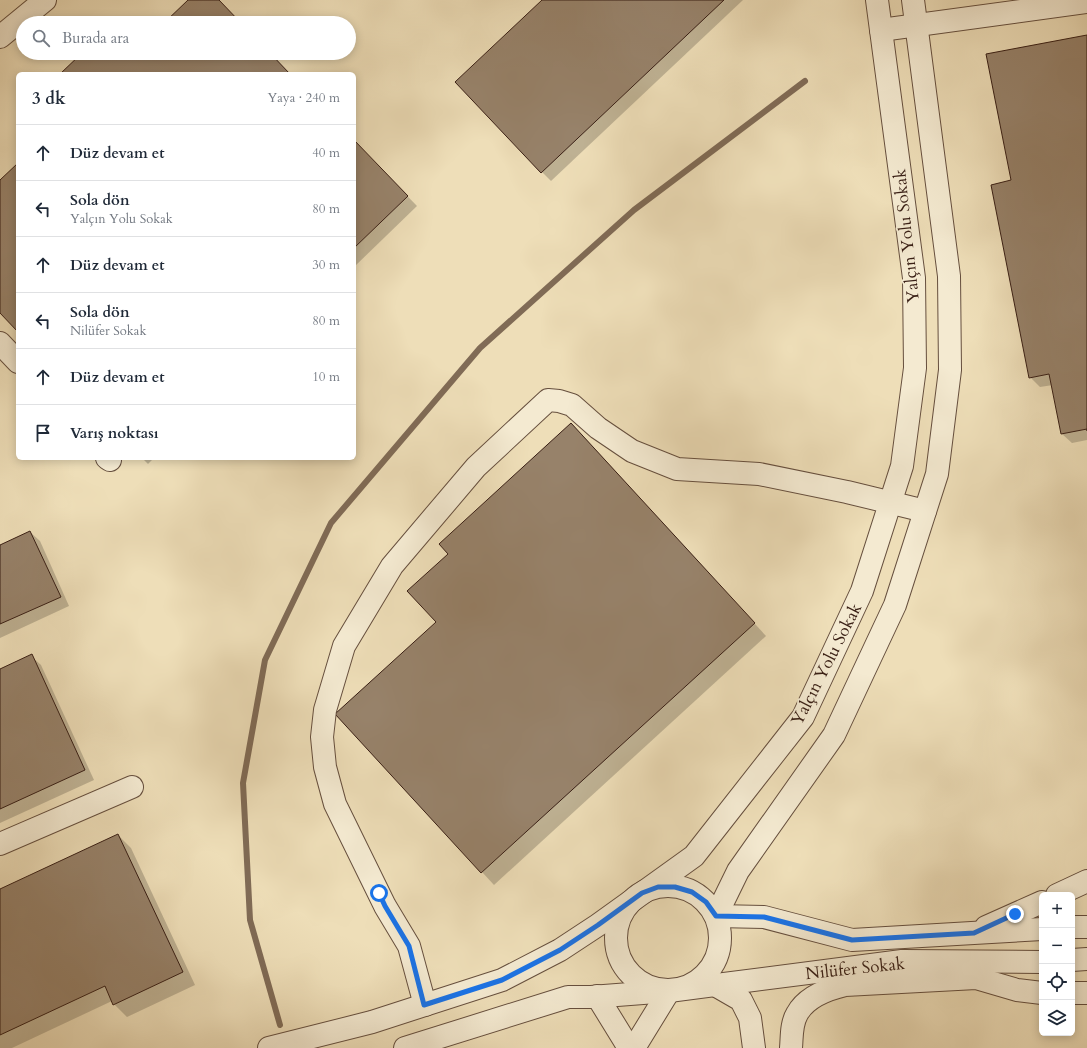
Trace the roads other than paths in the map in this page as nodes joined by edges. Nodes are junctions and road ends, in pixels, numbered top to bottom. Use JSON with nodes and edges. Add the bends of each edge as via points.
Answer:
{"nodes":[{"id":1,"x":45,"y":0,"type":"edge"},
{"id":2,"x":877,"y":0,"type":"edge"},
{"id":3,"x":913,"y":0,"type":"edge"},
{"id":4,"x":1087,"y":2,"type":"edge"},
{"id":5,"x":26,"y":16,"type":"edge"},
{"id":6,"x":16,"y":24,"type":"edge"},
{"id":7,"x":916,"y":26,"type":"junction"},
{"id":8,"x":881,"y":30,"type":"junction"},
{"id":9,"x":0,"y":37,"type":"edge"},
{"id":10,"x":0,"y":343,"type":"edge"},
{"id":11,"x":16,"y":360,"type":"edge"},
{"id":12,"x":891,"y":503,"type":"junction"},
{"id":13,"x":925,"y":511,"type":"junction"},
{"id":14,"x":132,"y":788,"type":"dead end"},
{"id":15,"x":0,"y":844,"type":"edge"},
{"id":16,"x":1087,"y":881,"type":"edge"},
{"id":17,"x":1063,"y":892,"type":"edge"},
{"id":18,"x":642,"y":893,"type":"junction"},
{"id":19,"x":1039,"y":903,"type":"edge"},
{"id":20,"x":716,"y":916,"type":"junction"},
{"id":21,"x":1075,"y":927,"type":"edge"},
{"id":22,"x":1087,"y":927,"type":"edge"},
{"id":23,"x":1039,"y":929,"type":"edge"},
{"id":24,"x":974,"y":933,"type":"junction"},
{"id":25,"x":1087,"y":959,"type":"edge"},
{"id":26,"x":1075,"y":960,"type":"edge"},
{"id":27,"x":1039,"y":962,"type":"edge"},
{"id":28,"x":715,"y":985,"type":"junction"},
{"id":29,"x":669,"y":991,"type":"junction"},
{"id":30,"x":1039,"y":993,"type":"edge"},
{"id":31,"x":1087,"y":993,"type":"edge"},
{"id":32,"x":1075,"y":994,"type":"edge"},
{"id":33,"x":597,"y":996,"type":"junction"},
{"id":34,"x":424,"y":1005,"type":"junction"},
{"id":35,"x":269,"y":1048,"type":"edge"},
{"id":36,"x":406,"y":1048,"type":"edge"},
{"id":37,"x":630,"y":1048,"type":"edge"},
{"id":38,"x":634,"y":1048,"type":"edge"},
{"id":39,"x":754,"y":1048,"type":"edge"},
{"id":40,"x":791,"y":1048,"type":"edge"}],
"edges":[{"from":1,"to":5,"type":"street"},
{"from":2,"to":8,"type":"street","name":"Yalçın Yolu Sokak"},
{"from":3,"to":7,"type":"street","name":"Yalçın Yolu Sokak"},
{"from":4,"to":7,"type":"street"},
{"from":6,"to":9,"type":"street"},
{"from":7,"to":8,"type":"street"},
{"from":7,"to":13,"type":"street","name":"Yalçın Yolu Sokak","via":[[949,276],[950,370],[937,474]]},
{"from":8,"to":12,"type":"street","name":"Yalçın Yolu Sokak","via":[[914,278],[915,368],[902,466]]},
{"from":10,"to":11,"type":"street"},
{"from":12,"to":13,"type":"street"},
{"from":12,"to":18,"type":"street","name":"Yalçın Yolu Sokak","via":[[862,591],[803,717],[694,856]]},
{"from":12,"to":34,"type":"street","via":[[759,474],[677,468],[632,452],[598,428],[572,405],[548,400],[476,467],[392,566],[344,646],[325,710],[322,737],[325,766],[335,804],[385,906],[409,946]]},
{"from":13,"to":20,"type":"street","name":"Yalçın Yolu Sokak","via":[[895,605],[834,735],[738,871]]},
{"from":14,"to":15,"type":"street"},
{"from":16,"to":17,"type":"street"},
{"from":18,"to":20,"type":"street","via":[[658,887],[681,888],[706,902]]},
{"from":18,"to":29,"type":"street","via":[[628,904],[620,919],[616,936],[618,953],[625,968],[637,980],[652,988]]},
{"from":18,"to":34,"type":"street","name":"Yalçın Yolu Sokak","via":[[560,950],[502,980]]},
{"from":19,"to":24,"type":"street"},
{"from":20,"to":24,"type":"street","name":"Nilüfer Sokak","via":[[764,917],[852,940]]},
{"from":20,"to":29,"type":"street","via":[[720,932],[719,950],[713,966],[702,979],[686,988]]},
{"from":21,"to":22,"type":"street"},
{"from":23,"to":24,"type":"street","name":"Nilüfer Sokak"},
{"from":25,"to":26,"type":"street"},
{"from":27,"to":28,"type":"street","name":"Nilüfer Sokak","via":[[902,961]]},
{"from":28,"to":29,"type":"street","name":"Nilüfer Sokak"},
{"from":28,"to":39,"type":"street","via":[[741,1000],[750,1018]]},
{"from":29,"to":33,"type":"street"},
{"from":29,"to":38,"type":"street"},
{"from":30,"to":40,"type":"street","via":[[1017,990],[976,978],[845,985],[822,993],[804,1005],[794,1023]]},
{"from":31,"to":32,"type":"street"},
{"from":33,"to":36,"type":"street","via":[[568,997]]},
{"from":33,"to":37,"type":"street"},
{"from":34,"to":35,"type":"street","name":"Yalçın Yolu Sokak","via":[[372,1022]]}]}
